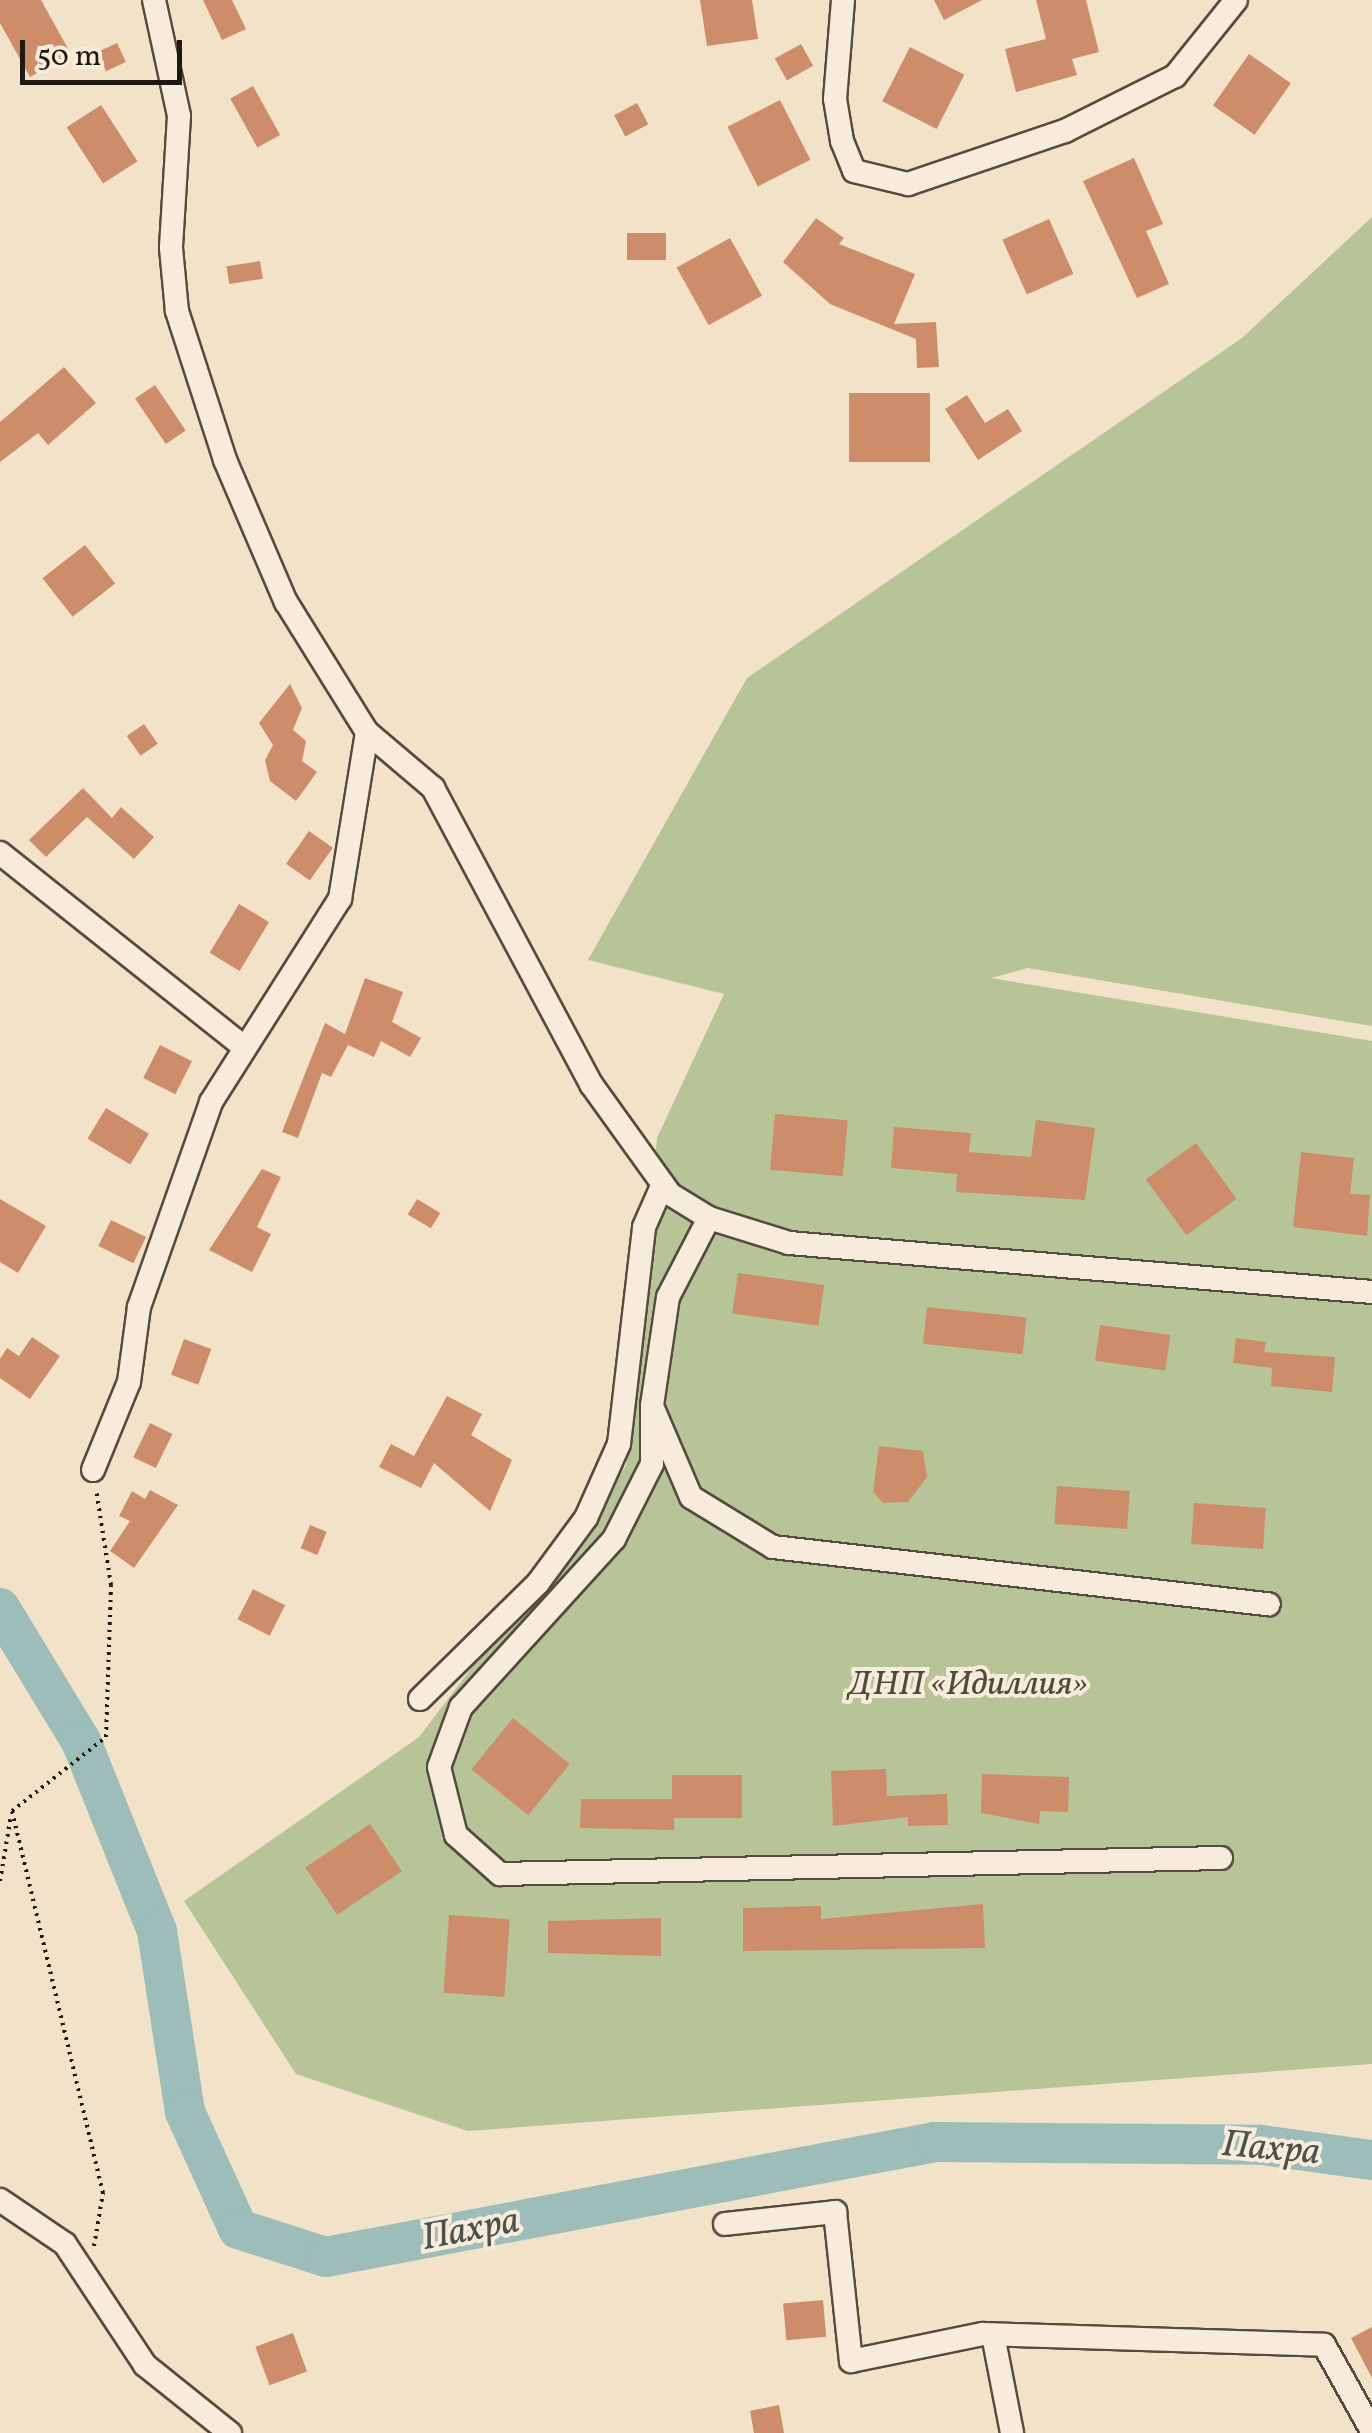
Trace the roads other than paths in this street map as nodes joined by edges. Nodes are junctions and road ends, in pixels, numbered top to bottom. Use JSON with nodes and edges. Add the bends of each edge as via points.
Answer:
{"nodes":[{"id":1,"x":154,"y":0,"type":"edge"},
{"id":2,"x":844,"y":0,"type":"edge"},
{"id":3,"x":1236,"y":0,"type":"edge"},
{"id":4,"x":367,"y":732,"type":"junction"},
{"id":5,"x":0,"y":852,"type":"edge"},
{"id":6,"x":240,"y":1044,"type":"junction"},
{"id":7,"x":663,"y":1184,"type":"junction"},
{"id":8,"x":708,"y":1218,"type":"junction"},
{"id":9,"x":1372,"y":1292,"type":"edge"},
{"id":10,"x":652,"y":1406,"type":"junction"},
{"id":11,"x":93,"y":1470,"type":"road end"},
{"id":12,"x":1268,"y":1604,"type":"dead end"},
{"id":13,"x":420,"y":1700,"type":"dead end"},
{"id":14,"x":1221,"y":1858,"type":"dead end"},
{"id":15,"x":0,"y":2200,"type":"edge"},
{"id":16,"x":725,"y":2224,"type":"dead end"},
{"id":17,"x":993,"y":2335,"type":"junction"},
{"id":18,"x":1372,"y":2431,"type":"edge"},
{"id":19,"x":230,"y":2433,"type":"edge"},
{"id":20,"x":1012,"y":2433,"type":"edge"}],
"edges":[{"from":1,"to":4,"type":"street","via":[[180,116],[171,248],[177,310],[226,460],[286,602]]},
{"from":2,"to":3,"type":"street","via":[[836,99],[842,141],[854,171],[908,184],[1065,131],[1176,76]]},
{"from":4,"to":6,"type":"street","via":[[340,899]]},
{"from":4,"to":7,"type":"street","via":[[434,788],[592,1084]]},
{"from":5,"to":6,"type":"street"},
{"from":6,"to":11,"type":"street","via":[[180,1180],[139,1307],[129,1382]]},
{"from":7,"to":8,"type":"street"},
{"from":7,"to":13,"type":"street","via":[[644,1227],[619,1444],[586,1518],[538,1583]]},
{"from":8,"to":9,"type":"street","via":[[789,1242]]},
{"from":8,"to":10,"type":"street","via":[[668,1297]]},
{"from":10,"to":12,"type":"street","via":[[691,1497],[773,1547]]},
{"from":10,"to":14,"type":"street","via":[[652,1464],[614,1539],[460,1707],[439,1767],[456,1836],[500,1874]]},
{"from":15,"to":19,"type":"street","via":[[90,2270],[146,2365]]},
{"from":16,"to":17,"type":"street","via":[[835,2212],[851,2361]]},
{"from":17,"to":18,"type":"street","via":[[1324,2344]]},
{"from":17,"to":20,"type":"street"}]}
